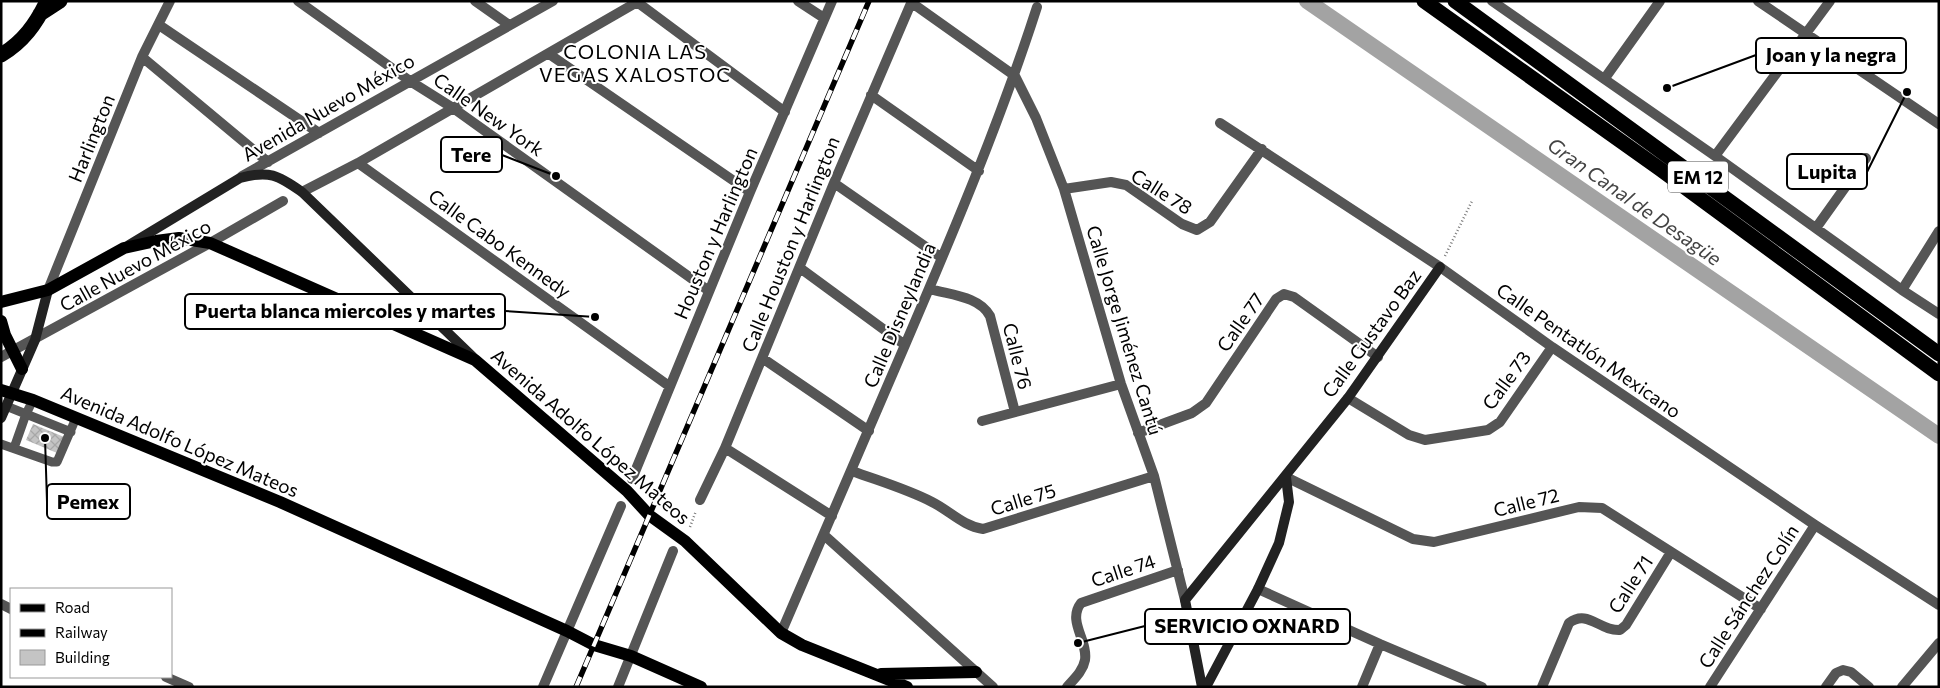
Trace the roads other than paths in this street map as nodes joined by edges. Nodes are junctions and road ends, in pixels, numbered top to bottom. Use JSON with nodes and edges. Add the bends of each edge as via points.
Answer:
{"nodes":[{"id":1,"x":60,"y":1,"type":"edge"},
{"id":2,"x":170,"y":1,"type":"edge"},
{"id":3,"x":298,"y":1,"type":"edge"},
{"id":4,"x":475,"y":1,"type":"edge"},
{"id":5,"x":553,"y":1,"type":"edge"},
{"id":6,"x":798,"y":1,"type":"edge"},
{"id":7,"x":832,"y":1,"type":"edge"},
{"id":8,"x":1424,"y":1,"type":"edge"},
{"id":9,"x":1455,"y":1,"type":"edge"},
{"id":10,"x":1660,"y":1,"type":"edge"},
{"id":11,"x":1758,"y":1,"type":"edge"},
{"id":12,"x":1830,"y":1,"type":"edge"},
{"id":13,"x":638,"y":2,"type":"edge"},
{"id":14,"x":912,"y":2,"type":"edge"},
{"id":15,"x":1496,"y":2,"type":"edge"},
{"id":16,"x":1037,"y":7,"type":"dead end"},
{"id":17,"x":44,"y":8,"type":"edge"},
{"id":18,"x":824,"y":18,"type":"junction"},
{"id":19,"x":159,"y":25,"type":"junction"},
{"id":20,"x":509,"y":25,"type":"junction"},
{"id":21,"x":1807,"y":34,"type":"junction"},
{"id":22,"x":549,"y":54,"type":"junction"},
{"id":23,"x":1,"y":55,"type":"edge"},
{"id":24,"x":142,"y":57,"type":"junction"},
{"id":25,"x":1015,"y":76,"type":"junction"},
{"id":26,"x":1605,"y":78,"type":"junction"},
{"id":27,"x":410,"y":81,"type":"junction"},
{"id":28,"x":871,"y":95,"type":"junction"},
{"id":29,"x":453,"y":108,"type":"junction"},
{"id":30,"x":785,"y":112,"type":"junction"},
{"id":31,"x":1220,"y":123,"type":"dead end"},
{"id":32,"x":1939,"y":124,"type":"edge"},
{"id":33,"x":319,"y":133,"type":"junction"},
{"id":34,"x":1262,"y":149,"type":"junction"},
{"id":35,"x":1715,"y":156,"type":"junction"},
{"id":36,"x":1866,"y":158,"type":"dead end"},
{"id":37,"x":268,"y":162,"type":"junction"},
{"id":38,"x":358,"y":163,"type":"junction"},
{"id":39,"x":979,"y":171,"type":"junction"},
{"id":40,"x":240,"y":178,"type":"junction"},
{"id":41,"x":834,"y":183,"type":"junction"},
{"id":42,"x":1064,"y":189,"type":"junction"},
{"id":43,"x":302,"y":192,"type":"junction"},
{"id":44,"x":750,"y":192,"type":"junction"},
{"id":45,"x":284,"y":201,"type":"dead end"},
{"id":46,"x":1816,"y":228,"type":"junction"},
{"id":47,"x":1939,"y":231,"type":"edge"},
{"id":48,"x":210,"y":243,"type":"junction"},
{"id":49,"x":124,"y":248,"type":"junction"},
{"id":50,"x":942,"y":258,"type":"junction"},
{"id":51,"x":1440,"y":266,"type":"junction"},
{"id":52,"x":800,"y":268,"type":"junction"},
{"id":53,"x":930,"y":289,"type":"junction"},
{"id":54,"x":48,"y":290,"type":"junction"},
{"id":55,"x":1902,"y":290,"type":"junction"},
{"id":56,"x":709,"y":291,"type":"junction"},
{"id":57,"x":1,"y":302,"type":"edge"},
{"id":58,"x":1939,"y":314,"type":"edge"},
{"id":59,"x":1,"y":320,"type":"edge"},
{"id":60,"x":35,"y":340,"type":"junction"},
{"id":61,"x":905,"y":345,"type":"junction"},
{"id":62,"x":1552,"y":347,"type":"junction"},
{"id":63,"x":5,"y":353,"type":"edge"},
{"id":64,"x":1939,"y":354,"type":"edge"},
{"id":65,"x":1378,"y":357,"type":"junction"},
{"id":66,"x":762,"y":358,"type":"junction"},
{"id":67,"x":475,"y":360,"type":"junction"},
{"id":68,"x":22,"y":370,"type":"junction"},
{"id":69,"x":1939,"y":374,"type":"edge"},
{"id":70,"x":1121,"y":384,"type":"junction"},
{"id":71,"x":669,"y":386,"type":"junction"},
{"id":72,"x":6,"y":391,"type":"edge"},
{"id":73,"x":1348,"y":398,"type":"junction"},
{"id":74,"x":33,"y":400,"type":"junction"},
{"id":75,"x":6,"y":406,"type":"junction"},
{"id":76,"x":1014,"y":412,"type":"junction"},
{"id":77,"x":26,"y":414,"type":"junction"},
{"id":78,"x":1,"y":418,"type":"edge"},
{"id":79,"x":76,"y":418,"type":"junction"},
{"id":80,"x":982,"y":422,"type":"dead end"},
{"id":81,"x":869,"y":431,"type":"junction"},
{"id":82,"x":71,"y":432,"type":"junction"},
{"id":83,"x":1138,"y":433,"type":"junction"},
{"id":84,"x":1,"y":444,"type":"edge"},
{"id":85,"x":14,"y":448,"type":"junction"},
{"id":86,"x":725,"y":448,"type":"junction"},
{"id":87,"x":852,"y":471,"type":"junction"},
{"id":88,"x":1154,"y":476,"type":"junction"},
{"id":89,"x":1286,"y":477,"type":"junction"},
{"id":90,"x":632,"y":479,"type":"dead end"},
{"id":91,"x":700,"y":500,"type":"dead end"},
{"id":92,"x":621,"y":506,"type":"dead end"},
{"id":93,"x":832,"y":516,"type":"junction"},
{"id":94,"x":1815,"y":525,"type":"junction"},
{"id":95,"x":824,"y":535,"type":"junction"},
{"id":96,"x":673,"y":551,"type":"dead end"},
{"id":97,"x":1671,"y":552,"type":"junction"},
{"id":98,"x":1178,"y":570,"type":"junction"},
{"id":99,"x":1258,"y":590,"type":"junction"},
{"id":100,"x":1185,"y":600,"type":"junction"},
{"id":101,"x":1939,"y":605,"type":"edge"},
{"id":102,"x":1761,"y":609,"type":"junction"},
{"id":103,"x":567,"y":630,"type":"junction"},
{"id":104,"x":781,"y":633,"type":"junction"},
{"id":105,"x":1939,"y":643,"type":"edge"},
{"id":106,"x":1380,"y":644,"type":"junction"},
{"id":107,"x":631,"y":656,"type":"junction"},
{"id":108,"x":976,"y":672,"type":"junction"},
{"id":109,"x":876,"y":674,"type":"junction"},
{"id":110,"x":168,"y":678,"type":"edge"},
{"id":111,"x":189,"y":687,"type":"edge"},
{"id":112,"x":543,"y":687,"type":"edge"},
{"id":113,"x":618,"y":687,"type":"edge"},
{"id":114,"x":700,"y":687,"type":"edge"},
{"id":115,"x":907,"y":687,"type":"edge"},
{"id":116,"x":992,"y":687,"type":"edge"},
{"id":117,"x":1067,"y":687,"type":"edge"},
{"id":118,"x":1202,"y":687,"type":"edge"},
{"id":119,"x":1206,"y":687,"type":"edge"},
{"id":120,"x":1362,"y":687,"type":"edge"},
{"id":121,"x":1482,"y":687,"type":"edge"},
{"id":122,"x":1542,"y":687,"type":"edge"},
{"id":123,"x":1710,"y":687,"type":"edge"},
{"id":124,"x":1826,"y":687,"type":"edge"},
{"id":125,"x":1869,"y":687,"type":"edge"},
{"id":126,"x":1902,"y":687,"type":"edge"}],
"edges":[{"from":1,"to":17,"type":"highway"},
{"from":2,"to":19,"type":"street","name":"Harlington"},
{"from":3,"to":27,"type":"street","name":"Calle New York"},
{"from":4,"to":20,"type":"street"},
{"from":5,"to":20,"type":"street","name":"Avenida Nuevo México"},
{"from":6,"to":18,"type":"street"},
{"from":7,"to":18,"type":"street","name":"Houston y Harlington"},
{"from":8,"to":69,"type":"highway","number":"EM 12"},
{"from":9,"to":64,"type":"highway","number":"EM 12"},
{"from":10,"to":26,"type":"street"},
{"from":11,"to":21,"type":"street"},
{"from":12,"to":21,"type":"street"},
{"from":13,"to":22,"type":"street"},
{"from":13,"to":30,"type":"street"},
{"from":14,"to":25,"type":"street"},
{"from":14,"to":28,"type":"street","name":"Calle Houston y Harlington"},
{"from":15,"to":26,"type":"street"},
{"from":16,"to":25,"type":"street","name":"Calle Disneylandia"},
{"from":17,"to":23,"type":"highway","via":[[28,33]]},
{"from":18,"to":30,"type":"street","name":"Houston y Harlington"},
{"from":19,"to":24,"type":"street","name":"Harlington"},
{"from":19,"to":33,"type":"street"},
{"from":20,"to":27,"type":"street","name":"Avenida Nuevo México"},
{"from":21,"to":32,"type":"street"},
{"from":21,"to":35,"type":"street"},
{"from":22,"to":29,"type":"street"},
{"from":22,"to":44,"type":"street"},
{"from":24,"to":37,"type":"street"},
{"from":24,"to":54,"type":"street","name":"Harlington"},
{"from":25,"to":39,"type":"street","name":"Calle Disneylandia"},
{"from":25,"to":42,"type":"street","name":"Calle Jorge Jiménez Cantú","via":[[1036,118]]},
{"from":26,"to":35,"type":"street"},
{"from":27,"to":29,"type":"street","name":"Calle New York"},
{"from":27,"to":33,"type":"street","name":"Avenida Nuevo México"},
{"from":28,"to":39,"type":"street"},
{"from":28,"to":41,"type":"street","name":"Calle Houston y Harlington"},
{"from":29,"to":38,"type":"street"},
{"from":29,"to":56,"type":"street","name":"Calle New York"},
{"from":30,"to":44,"type":"street","name":"Houston y Harlington"},
{"from":31,"to":34,"type":"street","name":"Calle Pentatlón Mexicano"},
{"from":33,"to":37,"type":"street","name":"Avenida Nuevo México"},
{"from":34,"to":42,"type":"street","name":"Calle 78","via":[[1210,222],[1198,230],[1182,224],[1126,185],[1111,182]]},
{"from":34,"to":51,"type":"street","name":"Calle Pentatlón Mexicano"},
{"from":35,"to":46,"type":"street"},
{"from":36,"to":46,"type":"street"},
{"from":37,"to":40,"type":"street","name":"Avenida Nuevo México"},
{"from":38,"to":43,"type":"street"},
{"from":38,"to":71,"type":"street","name":"Calle Cabo Kennedy"},
{"from":39,"to":50,"type":"street","name":"Calle Disneylandia"},
{"from":40,"to":43,"type":"street","via":[[268,173]]},
{"from":40,"to":49,"type":"street","name":"Avenida Nuevo México"},
{"from":41,"to":50,"type":"street"},
{"from":41,"to":52,"type":"street","name":"Calle Houston y Harlington"},
{"from":42,"to":70,"type":"street","name":"Calle Jorge Jiménez Cantú"},
{"from":43,"to":67,"type":"street"},
{"from":44,"to":56,"type":"street","name":"Houston y Harlington"},
{"from":45,"to":48,"type":"street","name":"Calle Nuevo México"},
{"from":46,"to":55,"type":"street"},
{"from":47,"to":55,"type":"street"},
{"from":48,"to":49,"type":"main road","name":"Avenida Adolfo López Mateos","via":[[179,238]]},
{"from":48,"to":60,"type":"street","name":"Calle Nuevo México"},
{"from":48,"to":67,"type":"main road","name":"Avenida Adolfo López Mateos"},
{"from":49,"to":54,"type":"main road","name":"Avenida Adolfo López Mateos"},
{"from":50,"to":53,"type":"street","name":"Calle Disneylandia"},
{"from":51,"to":62,"type":"street","name":"Calle Pentatlón Mexicano"},
{"from":51,"to":65,"type":"street","name":"Calle Gustavo Baz"},
{"from":52,"to":61,"type":"street"},
{"from":52,"to":66,"type":"street","name":"Calle Houston y Harlington"},
{"from":53,"to":61,"type":"street","name":"Calle Disneylandia"},
{"from":53,"to":76,"type":"street","name":"Calle 76","via":[[978,302],[986,308]]},
{"from":54,"to":57,"type":"main road","name":"Avenida Adolfo López Mateos"},
{"from":54,"to":60,"type":"street"},
{"from":55,"to":58,"type":"street"},
{"from":56,"to":71,"type":"street","name":"Houston y Harlington"},
{"from":59,"to":63,"type":"main road"},
{"from":60,"to":63,"type":"street","name":"Calle Nuevo México"},
{"from":60,"to":68,"type":"street"},
{"from":61,"to":81,"type":"street","name":"Calle Disneylandia"},
{"from":62,"to":73,"type":"street","name":"Calle 73","via":[[1500,422],[1488,430],[1425,440],[1409,435]]},
{"from":62,"to":94,"type":"street","name":"Calle Pentatlón Mexicano"},
{"from":63,"to":68,"type":"main road"},
{"from":65,"to":73,"type":"street","name":"Calle Gustavo Baz"},
{"from":65,"to":83,"type":"street","name":"Calle 77","via":[[1294,297],[1284,294],[1276,299],[1206,403],[1192,413]]},
{"from":66,"to":81,"type":"street"},
{"from":66,"to":86,"type":"street","name":"Calle Houston y Harlington"},
{"from":67,"to":104,"type":"main road","name":"Avenida Adolfo López Mateos","via":[[627,492],[649,515],[685,541]]},
{"from":68,"to":72,"type":"street"},
{"from":70,"to":76,"type":"street","name":"Calle 76"},
{"from":70,"to":83,"type":"street","name":"Calle Jorge Jiménez Cantú"},
{"from":71,"to":90,"type":"street","name":"Houston y Harlington"},
{"from":72,"to":74,"type":"main road","name":"Avenida Adolfo López Mateos"},
{"from":72,"to":75,"type":"street"},
{"from":73,"to":89,"type":"street","name":"Calle Gustavo Baz"},
{"from":74,"to":77,"type":"lane"},
{"from":74,"to":79,"type":"main road","name":"Avenida Adolfo López Mateos"},
{"from":75,"to":77,"type":"lane"},
{"from":75,"to":78,"type":"street"},
{"from":76,"to":80,"type":"street","name":"Calle 76"},
{"from":77,"to":82,"type":"lane"},
{"from":77,"to":85,"type":"lane"},
{"from":79,"to":82,"type":"lane"},
{"from":79,"to":103,"type":"main road","name":"Avenida Adolfo López Mateos","via":[[280,502]]},
{"from":81,"to":87,"type":"street","name":"Calle Disneylandia"},
{"from":82,"to":85,"type":"lane","via":[[60,460],[55,462]]},
{"from":83,"to":88,"type":"street","name":"Calle Jorge Jiménez Cantú"},
{"from":84,"to":85,"type":"lane"},
{"from":86,"to":91,"type":"street","name":"Calle Houston y Harlington"},
{"from":86,"to":93,"type":"street"},
{"from":87,"to":88,"type":"street","name":"Calle 75","via":[[901,488],[934,503],[970,527],[983,529]]},
{"from":87,"to":93,"type":"street","name":"Calle Disneylandia"},
{"from":88,"to":98,"type":"street","name":"Calle Jorge Jiménez Cantú"},
{"from":89,"to":97,"type":"street","name":"Calle 72","via":[[1413,539],[1434,542],[1579,507],[1602,508]]},
{"from":89,"to":99,"type":"street","via":[[1289,502],[1284,526]]},
{"from":89,"to":100,"type":"street","name":"Calle Gustavo Baz"},
{"from":92,"to":103,"type":"street"},
{"from":93,"to":95,"type":"street","name":"Calle Disneylandia"},
{"from":94,"to":101,"type":"street","name":"Calle Pentatlón Mexicano"},
{"from":94,"to":102,"type":"street","name":"Calle Sánchez Colín"},
{"from":95,"to":104,"type":"street","name":"Calle Disneylandia"},
{"from":95,"to":108,"type":"street"},
{"from":96,"to":107,"type":"street"},
{"from":97,"to":102,"type":"street","name":"Calle 72"},
{"from":97,"to":122,"type":"street","name":"Calle 71","via":[[1620,630],[1606,628],[1586,618],[1576,618],[1569,623]]},
{"from":98,"to":100,"type":"street","name":"Calle Jorge Jiménez Cantú"},
{"from":98,"to":117,"type":"street","name":"Calle 74","via":[[1081,603],[1075,617],[1085,646],[1084,661],[1078,675]]},
{"from":99,"to":106,"type":"street"},
{"from":99,"to":119,"type":"street"},
{"from":100,"to":118,"type":"street"},
{"from":102,"to":123,"type":"street","name":"Calle Sánchez Colín"},
{"from":103,"to":107,"type":"main road","name":"Avenida Adolfo López Mateos","via":[[594,645]]},
{"from":103,"to":112,"type":"street"},
{"from":104,"to":109,"type":"main road","name":"Avenida Adolfo López Mateos"},
{"from":105,"to":126,"type":"street"},
{"from":106,"to":120,"type":"street"},
{"from":106,"to":121,"type":"street"},
{"from":107,"to":113,"type":"street"},
{"from":107,"to":114,"type":"main road","name":"Avenida Adolfo López Mateos"},
{"from":108,"to":109,"type":"main road"},
{"from":108,"to":116,"type":"street"},
{"from":109,"to":115,"type":"main road","name":"Avenida Adolfo López Mateos"},
{"from":110,"to":111,"type":"street"},
{"from":124,"to":125,"type":"street","via":[[1836,673],[1843,670],[1851,672]]}]}
